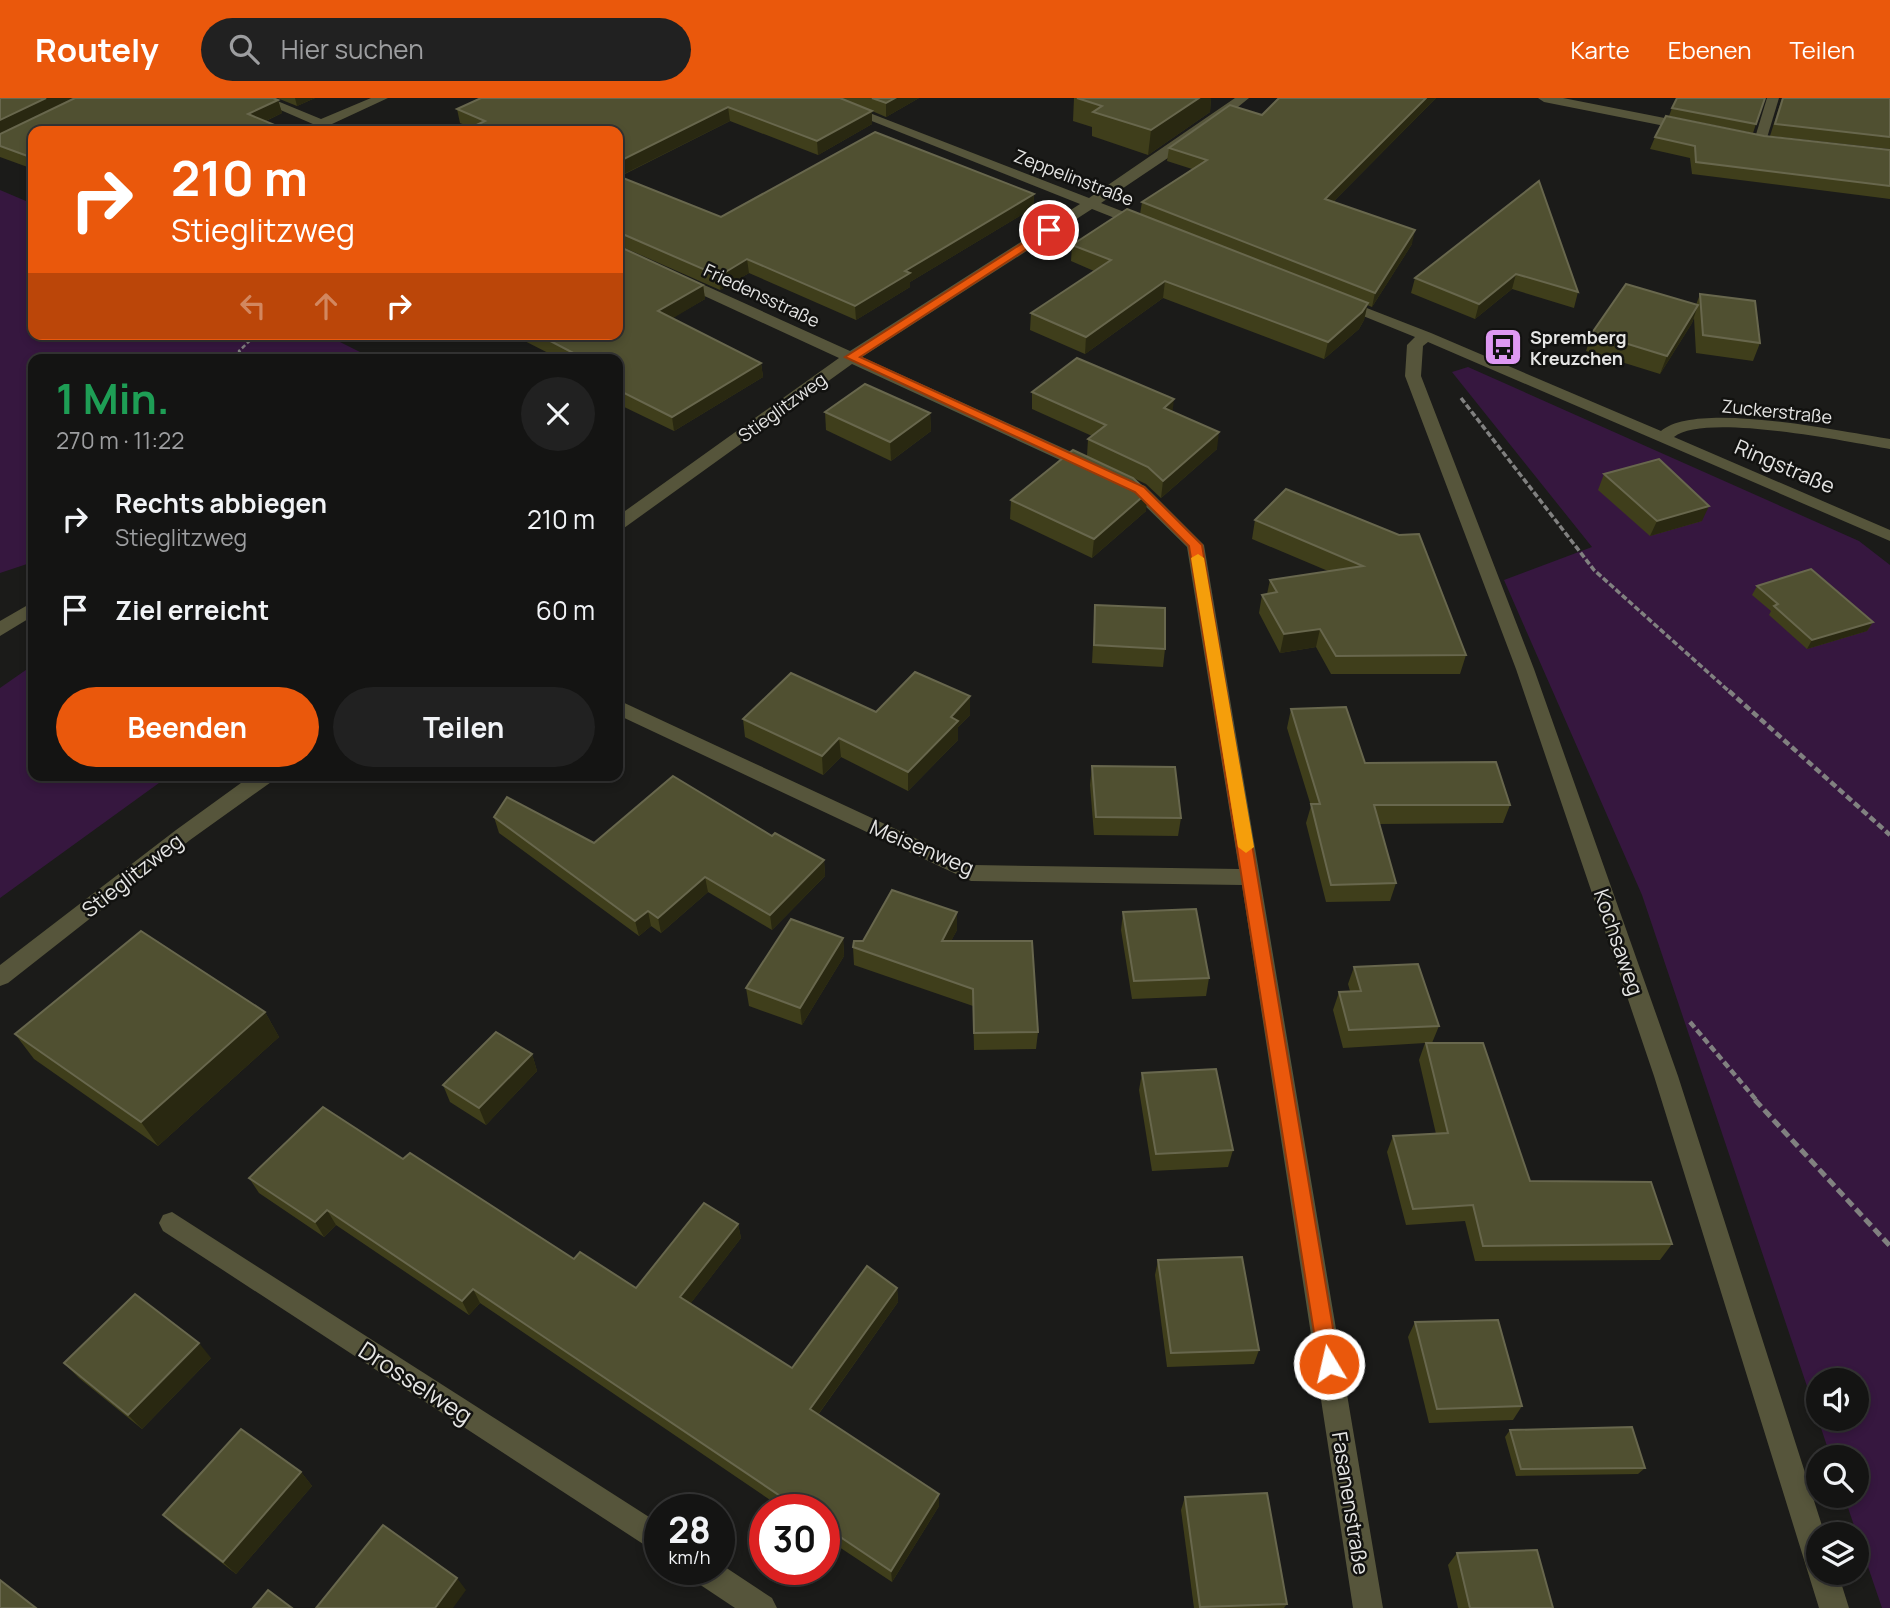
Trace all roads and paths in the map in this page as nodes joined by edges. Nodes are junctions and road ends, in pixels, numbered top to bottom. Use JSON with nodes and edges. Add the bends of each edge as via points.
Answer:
{"nodes":[{"id":1,"x":258,"y":98,"type":"edge"},
{"id":2,"x":382,"y":98,"type":"edge"},
{"id":3,"x":820,"y":98,"type":"edge"},
{"id":4,"x":1243,"y":98,"type":"edge"},
{"id":5,"x":1544,"y":98,"type":"edge"},
{"id":6,"x":1773,"y":98,"type":"edge"},
{"id":7,"x":321,"y":124,"type":"junction"},
{"id":8,"x":326,"y":126,"type":"edge"},
{"id":9,"x":1707,"y":131,"type":"edge"},
{"id":10,"x":1760,"y":140,"type":"edge"},
{"id":11,"x":1090,"y":204,"type":"junction"},
{"id":12,"x":1155,"y":229,"type":"edge"},
{"id":13,"x":661,"y":270,"type":"edge"},
{"id":14,"x":1323,"y":295,"type":"edge"},
{"id":15,"x":251,"y":340,"type":"edge"},
{"id":16,"x":1421,"y":340,"type":"junction"},
{"id":17,"x":241,"y":354,"type":"edge"},
{"id":18,"x":851,"y":357,"type":"junction"},
{"id":19,"x":1663,"y":438,"type":"junction"},
{"id":20,"x":1890,"y":444,"type":"edge"},
{"id":21,"x":623,"y":520,"type":"edge"},
{"id":22,"x":1890,"y":536,"type":"edge"},
{"id":23,"x":28,"y":611,"type":"edge"},
{"id":24,"x":0,"y":629,"type":"edge"},
{"id":25,"x":623,"y":709,"type":"edge"},
{"id":26,"x":259,"y":781,"type":"edge"},
{"id":27,"x":1890,"y":835,"type":"edge"},
{"id":28,"x":1251,"y":877,"type":"junction"},
{"id":29,"x":0,"y":977,"type":"edge"},
{"id":30,"x":1687,"y":1018,"type":"dead end"},
{"id":31,"x":172,"y":1223,"type":"dead end"},
{"id":32,"x":1890,"y":1246,"type":"edge"},
{"id":33,"x":1806,"y":1522,"type":"edge"},
{"id":34,"x":644,"y":1531,"type":"edge"},
{"id":35,"x":726,"y":1585,"type":"edge"},
{"id":36,"x":1827,"y":1585,"type":"edge"},
{"id":37,"x":762,"y":1608,"type":"edge"},
{"id":38,"x":1368,"y":1608,"type":"edge"},
{"id":39,"x":1834,"y":1608,"type":"edge"}],
"edges":[{"from":1,"to":7,"type":"street"},
{"from":2,"to":7,"type":"street"},
{"from":3,"to":11,"type":"street","name":"Zeppelinstraße"},
{"from":4,"to":11,"type":"street","name":"Stieglitzweg"},
{"from":5,"to":9,"type":"street"},
{"from":6,"to":10,"type":"street"},
{"from":7,"to":8,"type":"street"},
{"from":11,"to":12,"type":"street","name":"Zeppelinstraße"},
{"from":11,"to":18,"type":"street","name":"Stieglitzweg"},
{"from":13,"to":18,"type":"street","name":"Friedensstraße"},
{"from":14,"to":16,"type":"street"},
{"from":15,"to":17,"type":"path","via":[[239,351]]},
{"from":16,"to":19,"type":"street"},
{"from":16,"to":27,"type":"path","via":[[1436,366],[1594,570]]},
{"from":16,"to":33,"type":"street","name":"Kochsaweg","via":[[1413,376],[1525,669],[1666,1076]]},
{"from":18,"to":21,"type":"street","name":"Stieglitzweg"},
{"from":18,"to":28,"type":"street","name":"Fasanenstraße","via":[[1139,489],[1195,545]]},
{"from":19,"to":20,"type":"street","name":"Zuckerstraße","via":[[1677,427],[1718,423]]},
{"from":19,"to":22,"type":"street","name":"Ringstraße"},
{"from":23,"to":24,"type":"street"},
{"from":25,"to":28,"type":"street","name":"Meisenweg","via":[[971,873]]},
{"from":26,"to":29,"type":"street","name":"Stieglitzweg"},
{"from":28,"to":38,"type":"street","name":"Fasanenstraße"},
{"from":30,"to":32,"type":"path","via":[[1776,1124]]},
{"from":31,"to":34,"type":"street","name":"Drosselweg"},
{"from":35,"to":37,"type":"street"},
{"from":36,"to":39,"type":"street"}]}
